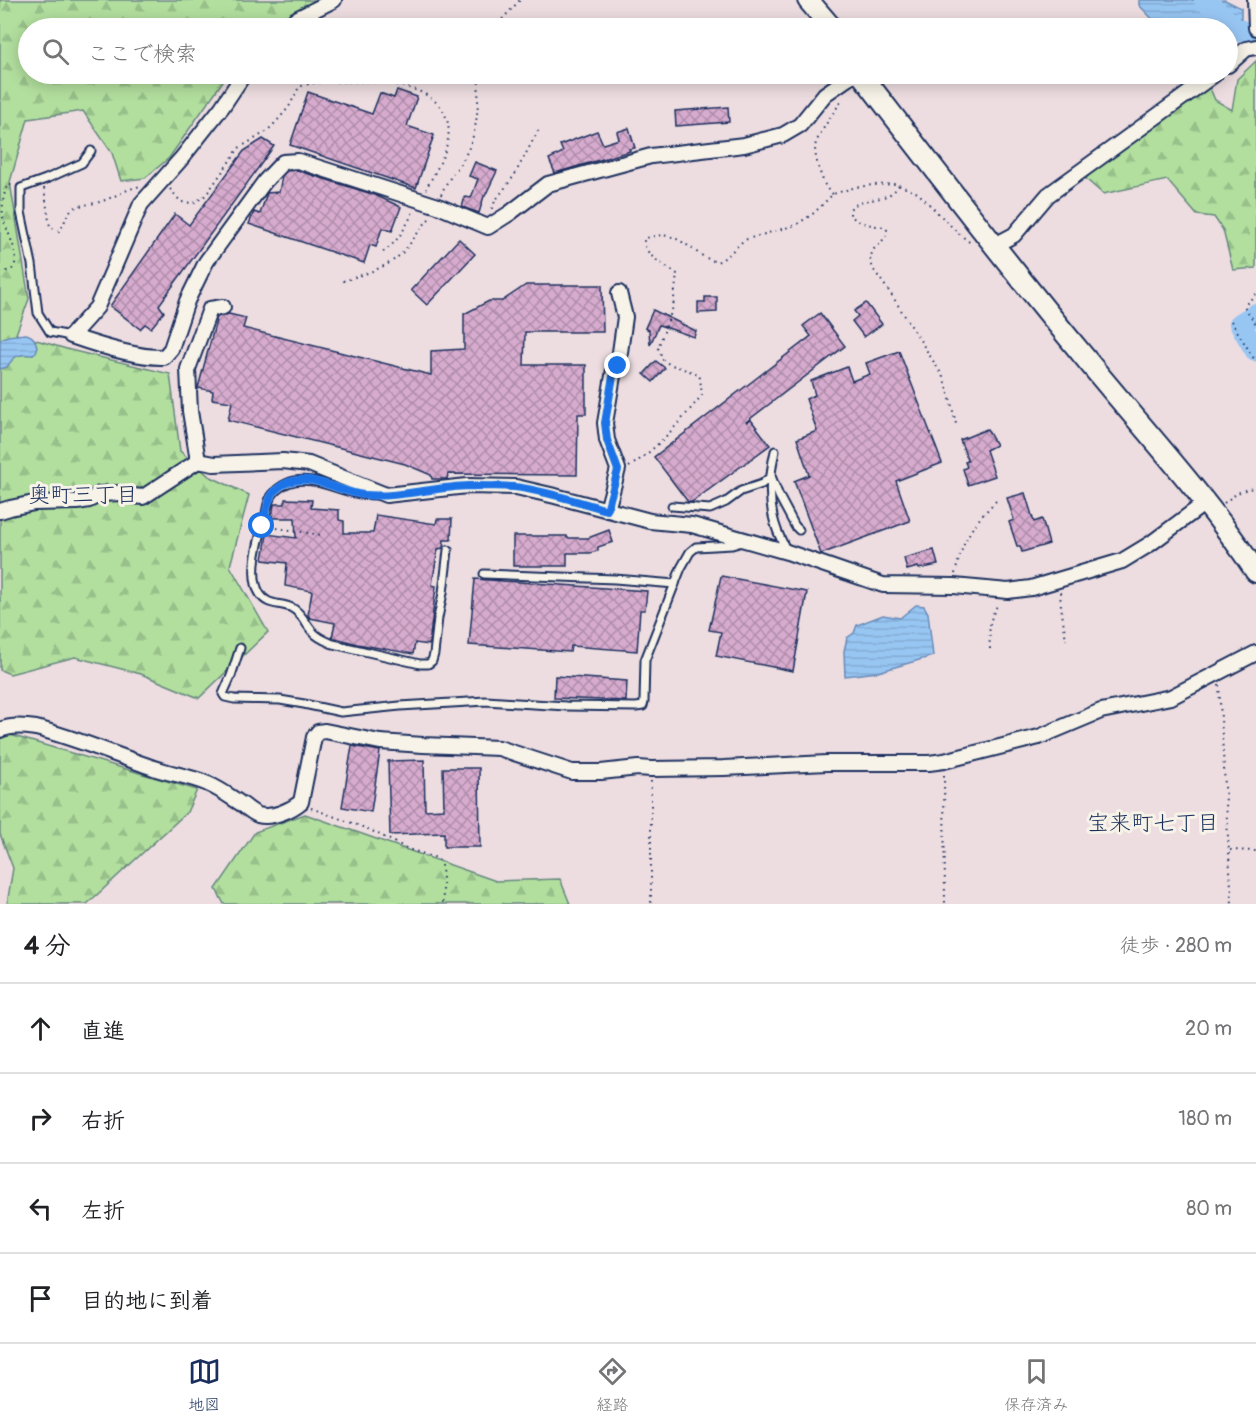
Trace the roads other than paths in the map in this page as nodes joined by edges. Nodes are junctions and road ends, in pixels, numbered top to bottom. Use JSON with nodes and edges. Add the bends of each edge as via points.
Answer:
{"nodes":[{"id":1,"x":334,"y":0,"type":"edge"},
{"id":2,"x":808,"y":0,"type":"edge"},
{"id":3,"x":1255,"y":0,"type":"edge"},
{"id":4,"x":298,"y":18,"type":"edge"},
{"id":5,"x":823,"y":18,"type":"edge"},
{"id":6,"x":1256,"y":28,"type":"edge"},
{"id":7,"x":1256,"y":47,"type":"edge"},
{"id":8,"x":1238,"y":56,"type":"edge"},
{"id":9,"x":237,"y":84,"type":"edge"},
{"id":10,"x":840,"y":84,"type":"edge"},
{"id":11,"x":861,"y":84,"type":"edge"},
{"id":12,"x":1201,"y":84,"type":"edge"},
{"id":13,"x":91,"y":151,"type":"dead end"},
{"id":14,"x":993,"y":246,"type":"junction"},
{"id":15,"x":619,"y":293,"type":"dead end"},
{"id":16,"x":223,"y":307,"type":"dead end"},
{"id":17,"x":71,"y":336,"type":"junction"},
{"id":18,"x":775,"y":451,"type":"dead end"},
{"id":19,"x":198,"y":461,"type":"junction"},
{"id":20,"x":771,"y":476,"type":"junction"},
{"id":21,"x":386,"y":495,"type":"junction"},
{"id":22,"x":672,"y":506,"type":"dead end"},
{"id":23,"x":1209,"y":508,"type":"junction"},
{"id":24,"x":607,"y":510,"type":"junction"},
{"id":25,"x":0,"y":511,"type":"edge"},
{"id":26,"x":799,"y":530,"type":"dead end"},
{"id":27,"x":751,"y":540,"type":"junction"},
{"id":28,"x":448,"y":550,"type":"dead end"},
{"id":29,"x":787,"y":552,"type":"junction"},
{"id":30,"x":1256,"y":572,"type":"edge"},
{"id":31,"x":484,"y":574,"type":"dead end"},
{"id":32,"x":675,"y":584,"type":"junction"},
{"id":33,"x":240,"y":648,"type":"dead end"},
{"id":34,"x":1256,"y":653,"type":"edge"},
{"id":35,"x":0,"y":730,"type":"edge"}],
"edges":[{"from":1,"to":4,"type":"street"},
{"from":2,"to":5,"type":"street"},
{"from":3,"to":6,"type":"street"},
{"from":7,"to":8,"type":"street"},
{"from":9,"to":17,"type":"street","via":[[141,204],[97,307]]},
{"from":10,"to":17,"type":"street","via":[[825,94],[800,125],[783,135],[744,145],[651,156],[548,184],[488,227],[440,207],[298,161],[283,162],[206,262],[187,301],[171,349],[164,357]]},
{"from":11,"to":14,"type":"street"},
{"from":12,"to":14,"type":"street","via":[[1048,195],[1014,235]]},
{"from":13,"to":17,"type":"lane","via":[[82,163],[21,188],[21,212],[38,313],[50,332]]},
{"from":14,"to":23,"type":"street"},
{"from":15,"to":24,"type":"street","via":[[625,317],[605,423],[618,470]]},
{"from":16,"to":19,"type":"street","via":[[210,309],[188,369]]},
{"from":18,"to":20,"type":"lane"},
{"from":19,"to":21,"type":"street","via":[[309,464]]},
{"from":19,"to":25,"type":"street","via":[[143,497],[100,494],[89,500],[34,503]]},
{"from":20,"to":22,"type":"lane","via":[[710,509]]},
{"from":20,"to":26,"type":"lane"},
{"from":20,"to":29,"type":"lane","via":[[771,506]]},
{"from":21,"to":24,"type":"street","via":[[467,486],[516,488]]},
{"from":21,"to":28,"type":"lane","via":[[358,494],[305,480],[278,488],[269,498],[255,566],[260,594],[266,601],[296,610],[313,632],[333,644],[428,664],[434,654]]},
{"from":23,"to":29,"type":"street","via":[[1122,561],[1009,591],[883,585]]},
{"from":23,"to":30,"type":"street"},
{"from":24,"to":27,"type":"street"},
{"from":27,"to":29,"type":"street"},
{"from":27,"to":32,"type":"lane","via":[[696,547]]},
{"from":31,"to":32,"type":"lane"},
{"from":32,"to":33,"type":"lane","via":[[645,660],[643,706],[486,701],[341,712],[280,700],[234,699],[223,694]]},
{"from":34,"to":35,"type":"street","via":[[1171,697],[1101,711],[1039,736],[929,763],[572,772],[499,748],[423,746],[318,732],[314,736],[302,802],[268,816],[260,816],[207,783],[35,728]]}]}
